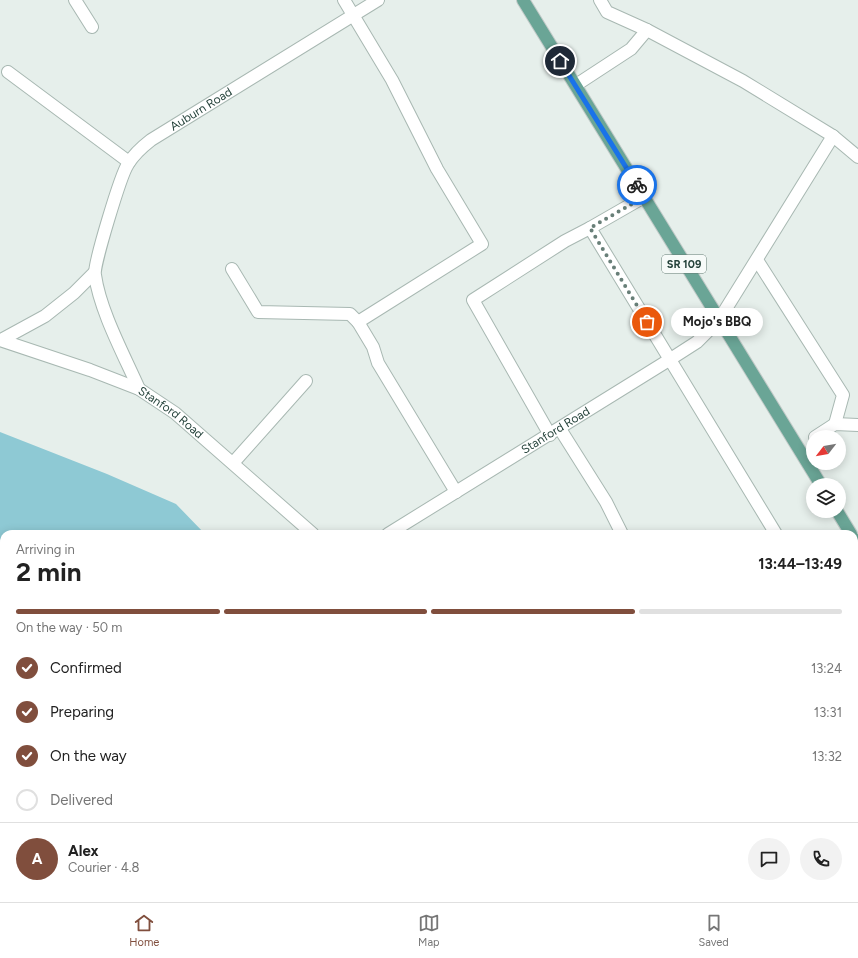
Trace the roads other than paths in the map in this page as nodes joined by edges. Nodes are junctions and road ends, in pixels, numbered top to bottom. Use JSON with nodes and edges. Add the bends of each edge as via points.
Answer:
{"nodes":[{"id":1,"x":75,"y":0,"type":"edge"},
{"id":2,"x":344,"y":0,"type":"edge"},
{"id":3,"x":378,"y":0,"type":"edge"},
{"id":4,"x":523,"y":0,"type":"edge"},
{"id":5,"x":600,"y":0,"type":"edge"},
{"id":6,"x":353,"y":15,"type":"junction"},
{"id":7,"x":92,"y":27,"type":"dead end"},
{"id":8,"x":647,"y":30,"type":"junction"},
{"id":9,"x":8,"y":72,"type":"dead end"},
{"id":10,"x":576,"y":85,"type":"junction"},
{"id":11,"x":833,"y":136,"type":"junction"},
{"id":12,"x":858,"y":157,"type":"edge"},
{"id":13,"x":129,"y":162,"type":"junction"},
{"id":14,"x":644,"y":197,"type":"junction"},
{"id":15,"x":590,"y":228,"type":"junction"},
{"id":16,"x":757,"y":260,"type":"junction"},
{"id":17,"x":232,"y":269,"type":"dead end"},
{"id":18,"x":94,"y":273,"type":"junction"},
{"id":19,"x":719,"y":320,"type":"junction"},
{"id":20,"x":358,"y":322,"type":"junction"},
{"id":21,"x":0,"y":340,"type":"edge"},
{"id":22,"x":669,"y":360,"type":"junction"},
{"id":23,"x":306,"y":381,"type":"dead end"},
{"id":24,"x":139,"y":389,"type":"junction"},
{"id":25,"x":835,"y":424,"type":"junction"},
{"id":26,"x":858,"y":424,"type":"edge"},
{"id":27,"x":826,"y":430,"type":"edge"},
{"id":28,"x":555,"y":432,"type":"junction"},
{"id":29,"x":806,"y":443,"type":"edge"},
{"id":30,"x":798,"y":448,"type":"junction"},
{"id":31,"x":233,"y":463,"type":"junction"},
{"id":32,"x":817,"y":478,"type":"edge"},
{"id":33,"x":456,"y":492,"type":"junction"},
{"id":34,"x":841,"y":518,"type":"edge"},
{"id":35,"x":308,"y":530,"type":"edge"},
{"id":36,"x":394,"y":530,"type":"edge"},
{"id":37,"x":620,"y":530,"type":"edge"},
{"id":38,"x":774,"y":530,"type":"edge"},
{"id":39,"x":849,"y":530,"type":"edge"}],
"edges":[{"from":1,"to":7,"type":"street"},
{"from":2,"to":6,"type":"street"},
{"from":3,"to":6,"type":"street","name":"Auburn Road"},
{"from":4,"to":10,"type":"main road","number":"SR 109"},
{"from":5,"to":8,"type":"street","via":[[607,12]]},
{"from":6,"to":13,"type":"street","name":"Auburn Road","via":[[151,140],[138,150]]},
{"from":6,"to":20,"type":"street","via":[[392,80],[438,169],[482,244]]},
{"from":8,"to":10,"type":"street","via":[[631,49]]},
{"from":8,"to":11,"type":"street","via":[[743,81]]},
{"from":9,"to":13,"type":"street"},
{"from":10,"to":14,"type":"main road","number":"SR 109"},
{"from":11,"to":12,"type":"street"},
{"from":11,"to":16,"type":"street","name":"Stanford Road"},
{"from":13,"to":18,"type":"street","name":"Auburn Road","via":[[120,179]]},
{"from":14,"to":15,"type":"street"},
{"from":14,"to":19,"type":"main road","number":"SR 109"},
{"from":15,"to":22,"type":"street"},
{"from":15,"to":28,"type":"street","via":[[565,241],[473,300]]},
{"from":16,"to":19,"type":"street","name":"Stanford Road"},
{"from":16,"to":25,"type":"street","via":[[844,395]]},
{"from":17,"to":20,"type":"street","via":[[258,312],[350,314]]},
{"from":18,"to":21,"type":"street","name":"Auburn Road","via":[[74,294],[45,316]]},
{"from":18,"to":24,"type":"street","via":[[103,306]]},
{"from":19,"to":22,"type":"street","name":"Stanford Road","via":[[697,342]]},
{"from":19,"to":30,"type":"main road","number":"SR 109"},
{"from":20,"to":33,"type":"street","via":[[373,347],[378,363]]},
{"from":21,"to":24,"type":"street","name":"Stanford Road"},
{"from":22,"to":28,"type":"street","name":"Stanford Road"},
{"from":22,"to":38,"type":"street"},
{"from":23,"to":31,"type":"street"},
{"from":24,"to":31,"type":"street","name":"Stanford Road","via":[[175,413]]},
{"from":25,"to":26,"type":"street"},
{"from":25,"to":27,"type":"street"},
{"from":28,"to":33,"type":"street","name":"Stanford Road"},
{"from":28,"to":37,"type":"street","via":[[606,502]]},
{"from":29,"to":30,"type":"street"},
{"from":30,"to":32,"type":"main road","number":"SR 109"},
{"from":31,"to":35,"type":"street","name":"Stanford Road"},
{"from":33,"to":36,"type":"street","name":"Stanford Road"},
{"from":34,"to":39,"type":"main road"}]}
